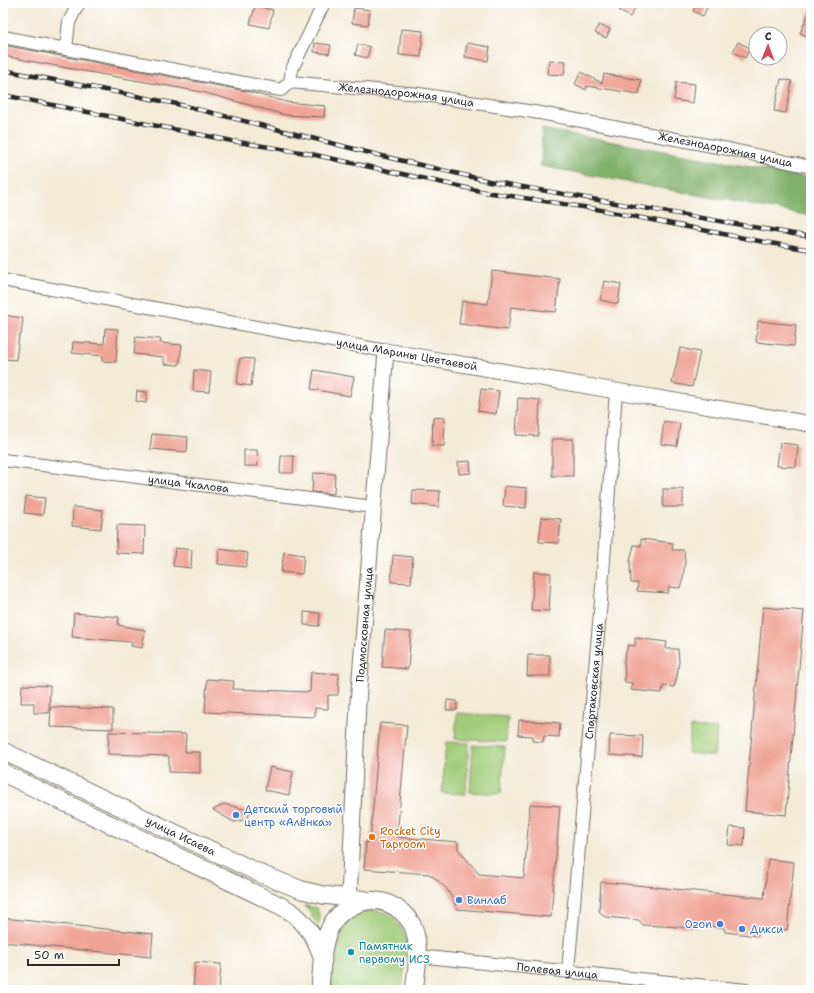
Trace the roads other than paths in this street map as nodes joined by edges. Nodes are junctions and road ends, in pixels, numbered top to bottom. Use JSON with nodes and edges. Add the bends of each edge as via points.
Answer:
{"nodes":[{"id":1,"x":80,"y":3,"type":"edge"},
{"id":2,"x":324,"y":3,"type":"edge"},
{"id":3,"x":3,"y":37,"type":"edge"},
{"id":4,"x":66,"y":49,"type":"junction"},
{"id":5,"x":290,"y":82,"type":"junction"},
{"id":6,"x":811,"y":167,"type":"edge"},
{"id":7,"x":3,"y":280,"type":"edge"},
{"id":8,"x":386,"y":351,"type":"junction"},
{"id":9,"x":616,"y":391,"type":"junction"},
{"id":10,"x":811,"y":424,"type":"edge"},
{"id":11,"x":3,"y":460,"type":"edge"},
{"id":12,"x":373,"y":507,"type":"junction"},
{"id":13,"x":3,"y":751,"type":"edge"},
{"id":14,"x":3,"y":773,"type":"edge"},
{"id":15,"x":349,"y":898,"type":"junction"},
{"id":16,"x":366,"y":900,"type":"junction"},
{"id":17,"x":417,"y":956,"type":"junction"},
{"id":18,"x":323,"y":960,"type":"junction"},
{"id":19,"x":568,"y":971,"type":"junction"},
{"id":20,"x":320,"y":990,"type":"edge"},
{"id":21,"x":414,"y":990,"type":"edge"},
{"id":22,"x":746,"y":990,"type":"edge"}],
"edges":[{"from":1,"to":4,"type":"street","via":[[69,22]]},
{"from":2,"to":5,"type":"street","via":[[292,69]]},
{"from":3,"to":4,"type":"street","name":"Железнодорожная улица"},
{"from":4,"to":5,"type":"street","name":"Железнодорожная улица","via":[[281,90]]},
{"from":5,"to":6,"type":"street","name":"Железнодорожная улица","via":[[418,94],[540,113]]},
{"from":7,"to":8,"type":"street","name":"улица Марины Цветаевой"},
{"from":8,"to":9,"type":"street","name":"улица Марины Цветаевой"},
{"from":8,"to":12,"type":"street","name":"Подмосковная улица"},
{"from":9,"to":10,"type":"street","name":"улица Марины Цветаевой"},
{"from":9,"to":19,"type":"street","name":"Спартаковская улица","via":[[600,612]]},
{"from":11,"to":12,"type":"street","name":"улица Чкалова"},
{"from":12,"to":15,"type":"street","name":"Подмосковная улица","via":[[356,745]]},
{"from":13,"to":15,"type":"main road","name":"улица Исаева","via":[[261,874],[302,890]]},
{"from":14,"to":18,"type":"main road","name":"улица Исаева","via":[[281,906],[306,927],[319,947]]},
{"from":15,"to":16,"type":"main road","name":"улица Исаева"},
{"from":16,"to":17,"type":"main road","name":"улица Исаева","via":[[388,903],[407,917],[414,928]]},
{"from":16,"to":18,"type":"main road","via":[[343,911],[334,920],[325,940]]},
{"from":17,"to":19,"type":"street","name":"Полевая улица"},
{"from":17,"to":21,"type":"main road","name":"улица Исаева"},
{"from":18,"to":20,"type":"main road"},
{"from":19,"to":22,"type":"street","name":"Полевая улица"}]}
